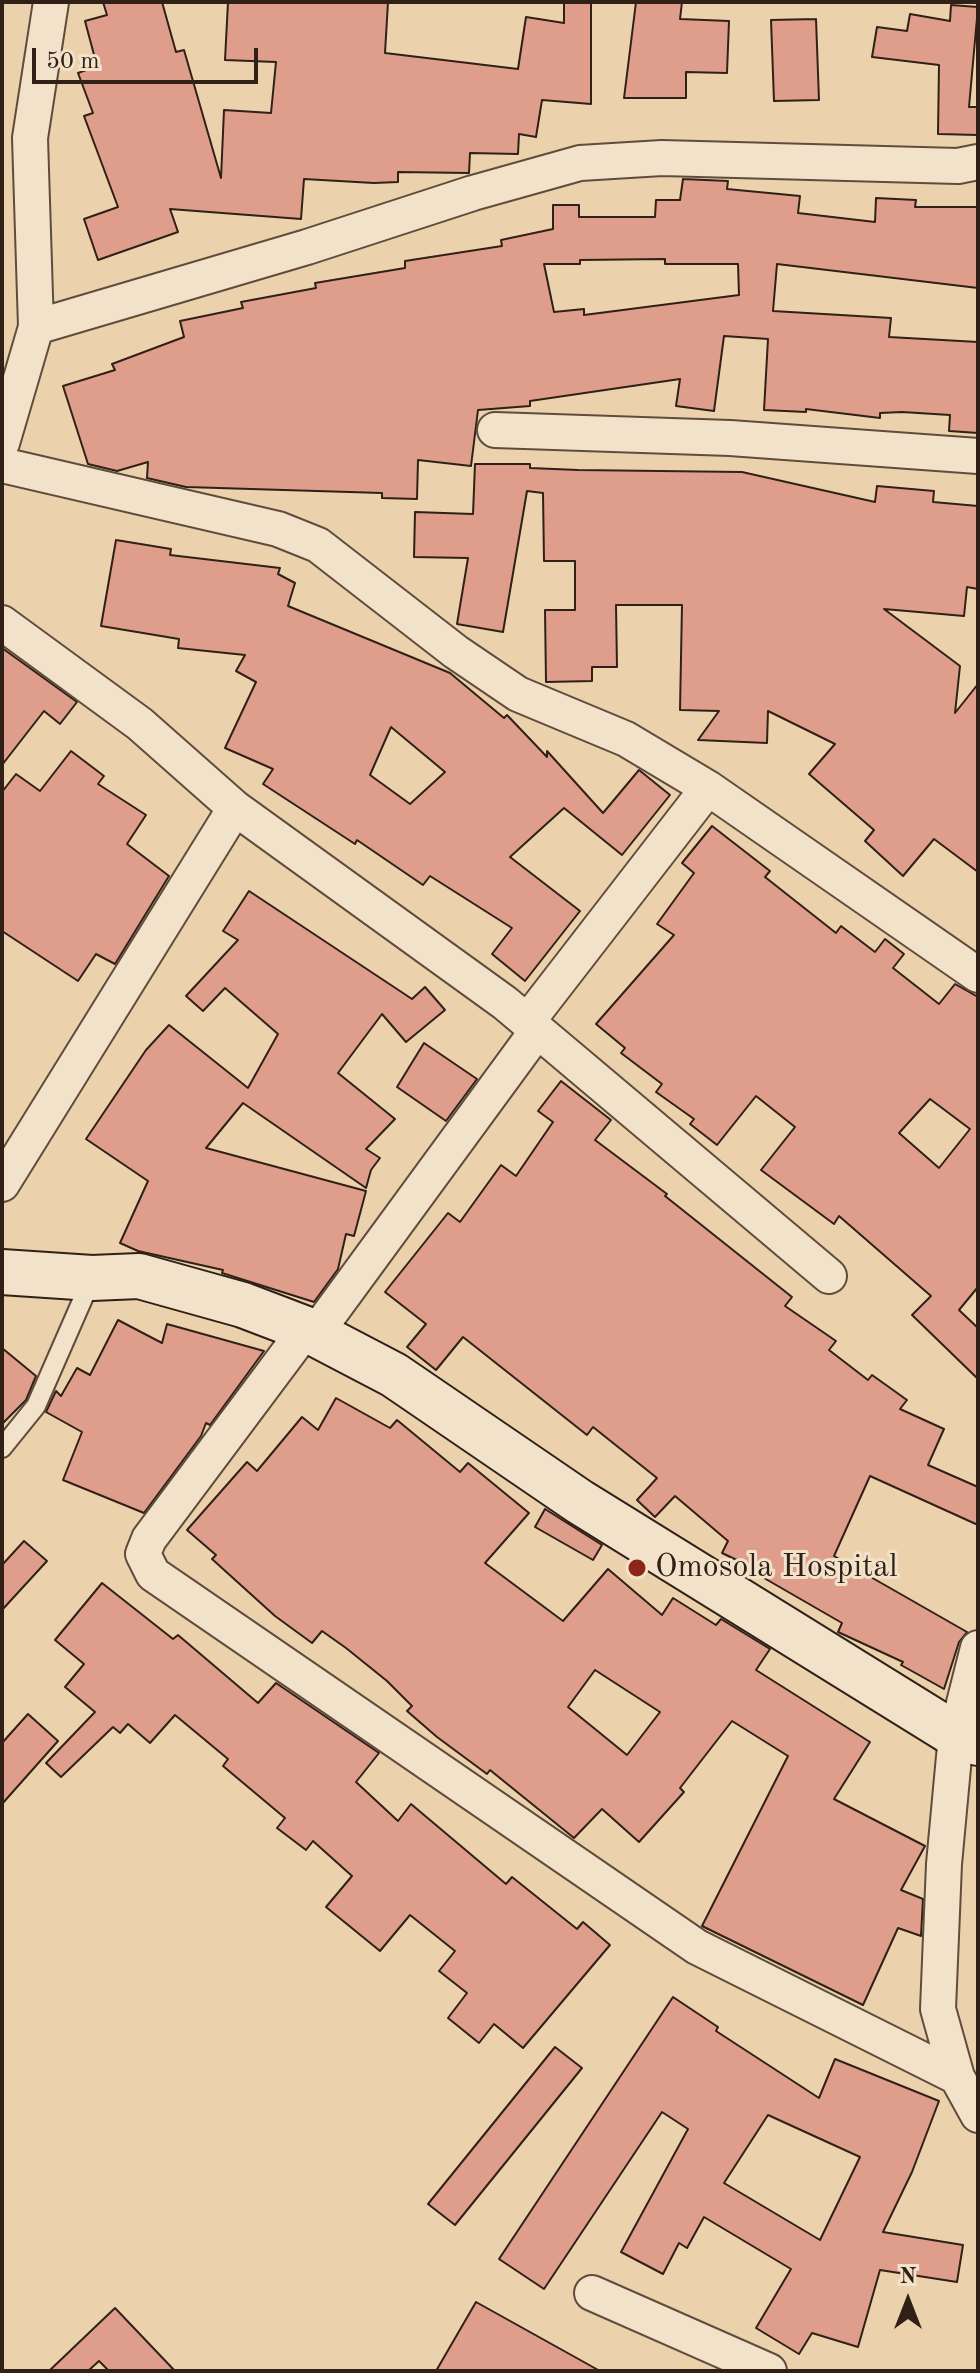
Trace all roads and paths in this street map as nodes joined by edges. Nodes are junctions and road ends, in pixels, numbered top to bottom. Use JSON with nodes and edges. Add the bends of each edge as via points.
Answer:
{"nodes":[{"id":1,"x":51,"y":2,"type":"edge"},
{"id":2,"x":16,"y":133,"type":"edge"},
{"id":3,"x":978,"y":162,"type":"edge"},
{"id":4,"x":36,"y":327,"type":"junction"},
{"id":5,"x":495,"y":430,"type":"dead end"},
{"id":6,"x":2,"y":443,"type":"edge"},
{"id":7,"x":978,"y":456,"type":"edge"},
{"id":8,"x":2,"y":465,"type":"edge"},
{"id":9,"x":2,"y":623,"type":"edge"},
{"id":10,"x":708,"y":788,"type":"junction"},
{"id":11,"x":235,"y":808,"type":"junction"},
{"id":12,"x":978,"y":975,"type":"edge"},
{"id":13,"x":532,"y":1027,"type":"junction"},
{"id":14,"x":2,"y":1184,"type":"edge"},
{"id":15,"x":2,"y":1272,"type":"edge"},
{"id":16,"x":829,"y":1276,"type":"dead end"},
{"id":17,"x":92,"y":1278,"type":"junction"},
{"id":18,"x":311,"y":1332,"type":"junction"},
{"id":19,"x":2,"y":1448,"type":"edge"},
{"id":20,"x":978,"y":1648,"type":"edge"},
{"id":21,"x":967,"y":1739,"type":"edge"},
{"id":22,"x":957,"y":2077,"type":"junction"},
{"id":23,"x":978,"y":2115,"type":"edge"},
{"id":24,"x":592,"y":2293,"type":"dead end"},
{"id":25,"x":769,"y":2371,"type":"edge"}],
"edges":[{"from":1,"to":2,"type":"street"},
{"from":2,"to":4,"type":"street"},
{"from":3,"to":4,"type":"street","via":[[958,166],[662,158],[580,163]]},
{"from":4,"to":6,"type":"street"},
{"from":5,"to":7,"type":"street","via":[[730,438]]},
{"from":8,"to":10,"type":"street","via":[[278,529],[318,545],[518,694],[626,739]]},
{"from":9,"to":11,"type":"street","via":[[140,724]]},
{"from":10,"to":12,"type":"street"},
{"from":10,"to":13,"type":"street"},
{"from":11,"to":13,"type":"street"},
{"from":11,"to":14,"type":"street"},
{"from":13,"to":16,"type":"street"},
{"from":13,"to":18,"type":"street"},
{"from":15,"to":17,"type":"street"},
{"from":17,"to":18,"type":"street","via":[[139,1276],[228,1300]]},
{"from":17,"to":19,"type":"lane","via":[[36,1406]]},
{"from":18,"to":21,"type":"street","via":[[394,1375],[580,1502]]},
{"from":18,"to":22,"type":"street","via":[[149,1539],[143,1554],[153,1574],[697,1947]]},
{"from":20,"to":21,"type":"street"},
{"from":21,"to":22,"type":"street","via":[[944,1864],[938,2009]]},
{"from":22,"to":23,"type":"street"},
{"from":24,"to":25,"type":"street"}]}
